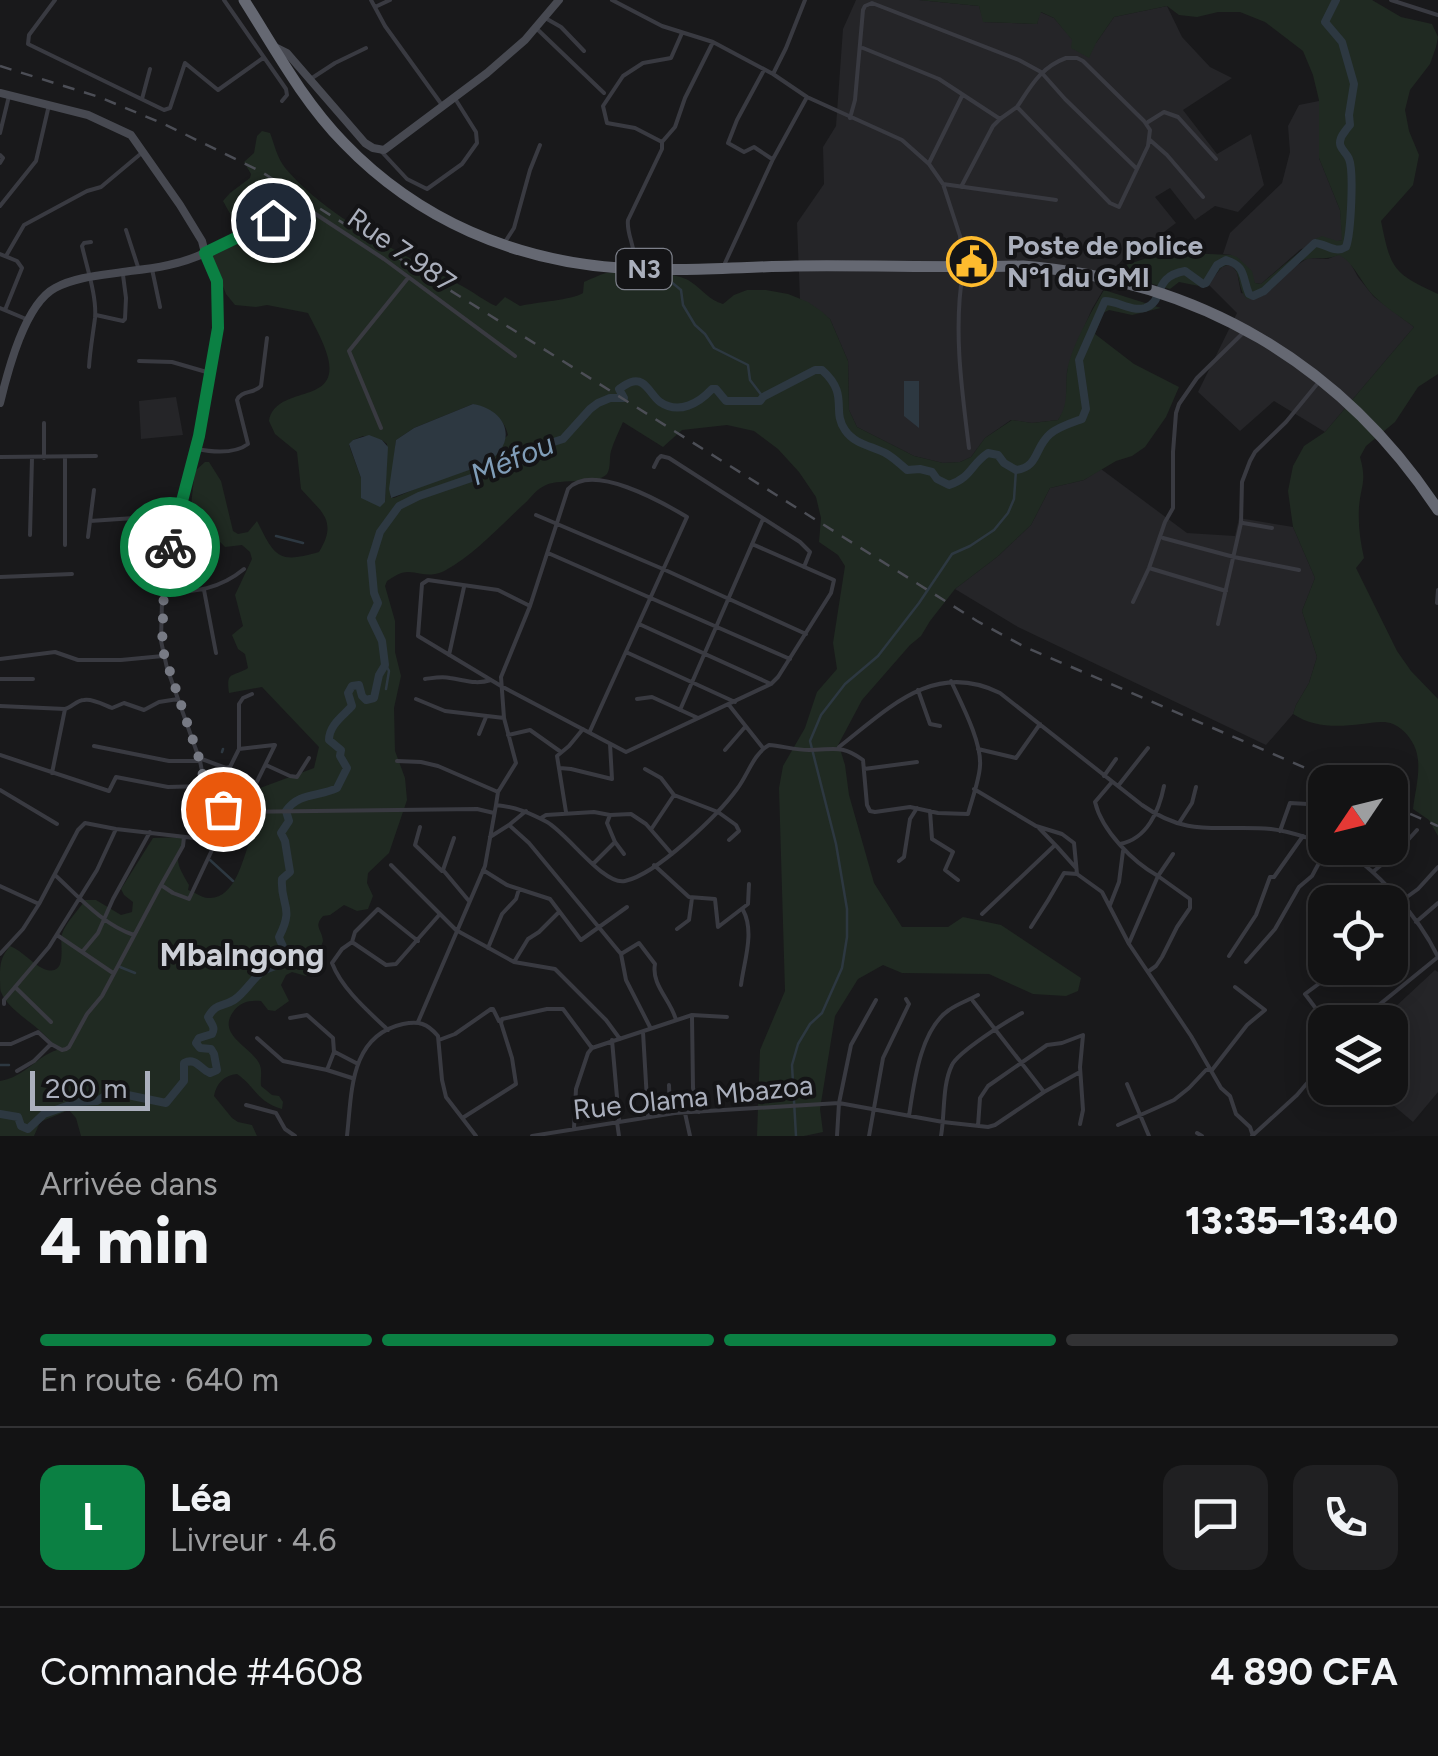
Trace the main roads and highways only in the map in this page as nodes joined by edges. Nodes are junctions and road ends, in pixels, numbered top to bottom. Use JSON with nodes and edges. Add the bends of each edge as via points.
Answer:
{"nodes":[{"id":1,"x":244,"y":0,"type":"edge"},
{"id":2,"x":1438,"y":510,"type":"edge"}],
"edges":[{"from":1,"to":2,"type":"highway","number":"N3","via":[[316,112],[345,144],[378,175],[460,228],[556,260],[633,269],[1052,269],[1157,292],[1200,307],[1296,360],[1360,413]]}]}
